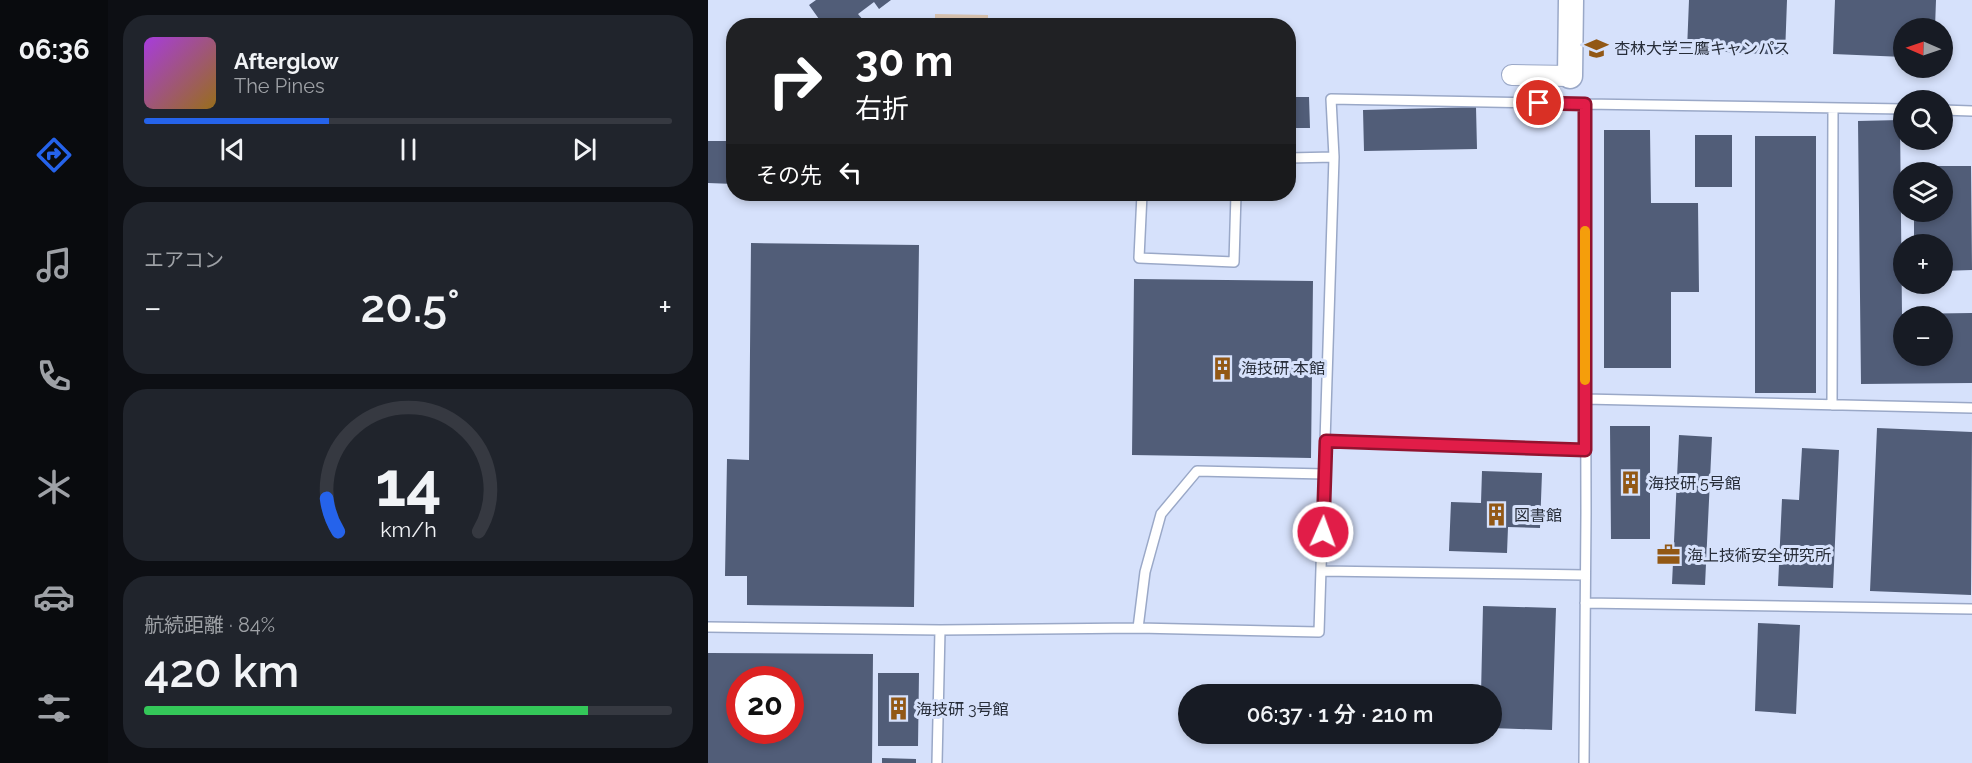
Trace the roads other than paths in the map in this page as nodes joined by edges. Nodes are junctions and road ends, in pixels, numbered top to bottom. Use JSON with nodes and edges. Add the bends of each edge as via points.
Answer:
{"nodes":[{"id":1,"x":1571,"y":0,"type":"edge"},
{"id":2,"x":1512,"y":75,"type":"dead end"},
{"id":3,"x":1570,"y":76,"type":"joint"},
{"id":4,"x":1585,"y":104,"type":"junction"},
{"id":5,"x":1833,"y":108,"type":"junction"},
{"id":6,"x":1893,"y":109,"type":"edge"},
{"id":7,"x":1953,"y":110,"type":"edge"},
{"id":8,"x":1972,"y":111,"type":"edge"},
{"id":9,"x":1334,"y":157,"type":"junction"},
{"id":10,"x":1296,"y":158,"type":"edge"},
{"id":11,"x":1142,"y":201,"type":"edge"},
{"id":12,"x":1236,"y":201,"type":"edge"},
{"id":13,"x":1585,"y":399,"type":"junction"},
{"id":14,"x":1832,"y":405,"type":"junction"},
{"id":15,"x":1972,"y":408,"type":"edge"},
{"id":16,"x":1326,"y":441,"type":"junction"},
{"id":17,"x":1585,"y":450,"type":"junction"},
{"id":18,"x":1325,"y":474,"type":"junction"},
{"id":19,"x":1322,"y":571,"type":"junction"},
{"id":20,"x":1586,"y":575,"type":"junction"},
{"id":21,"x":1585,"y":603,"type":"junction"},
{"id":22,"x":1972,"y":609,"type":"edge"},
{"id":23,"x":708,"y":627,"type":"edge"},
{"id":24,"x":1138,"y":628,"type":"junction"},
{"id":25,"x":940,"y":630,"type":"junction"},
{"id":26,"x":937,"y":763,"type":"edge"},
{"id":27,"x":1584,"y":763,"type":"edge"}],
"edges":[{"from":1,"to":3,"type":"street"},
{"from":2,"to":3,"type":"street"},
{"from":4,"to":5,"type":"lane"},
{"from":4,"to":9,"type":"lane","via":[[1331,99]]},
{"from":4,"to":13,"type":"lane"},
{"from":5,"to":6,"type":"lane"},
{"from":5,"to":14,"type":"lane"},
{"from":7,"to":8,"type":"lane"},
{"from":9,"to":10,"type":"lane"},
{"from":9,"to":16,"type":"lane"},
{"from":11,"to":12,"type":"lane","via":[[1139,258],[1234,262]]},
{"from":13,"to":14,"type":"lane"},
{"from":13,"to":17,"type":"lane"},
{"from":14,"to":15,"type":"lane"},
{"from":16,"to":17,"type":"lane"},
{"from":16,"to":18,"type":"lane"},
{"from":17,"to":20,"type":"lane"},
{"from":18,"to":19,"type":"lane"},
{"from":18,"to":24,"type":"lane","via":[[1197,471],[1161,514],[1144,572]]},
{"from":19,"to":20,"type":"lane"},
{"from":19,"to":24,"type":"lane","via":[[1319,632]]},
{"from":20,"to":21,"type":"lane"},
{"from":21,"to":22,"type":"lane"},
{"from":21,"to":27,"type":"lane"},
{"from":23,"to":25,"type":"lane"},
{"from":24,"to":25,"type":"lane"},
{"from":25,"to":26,"type":"lane"}]}
